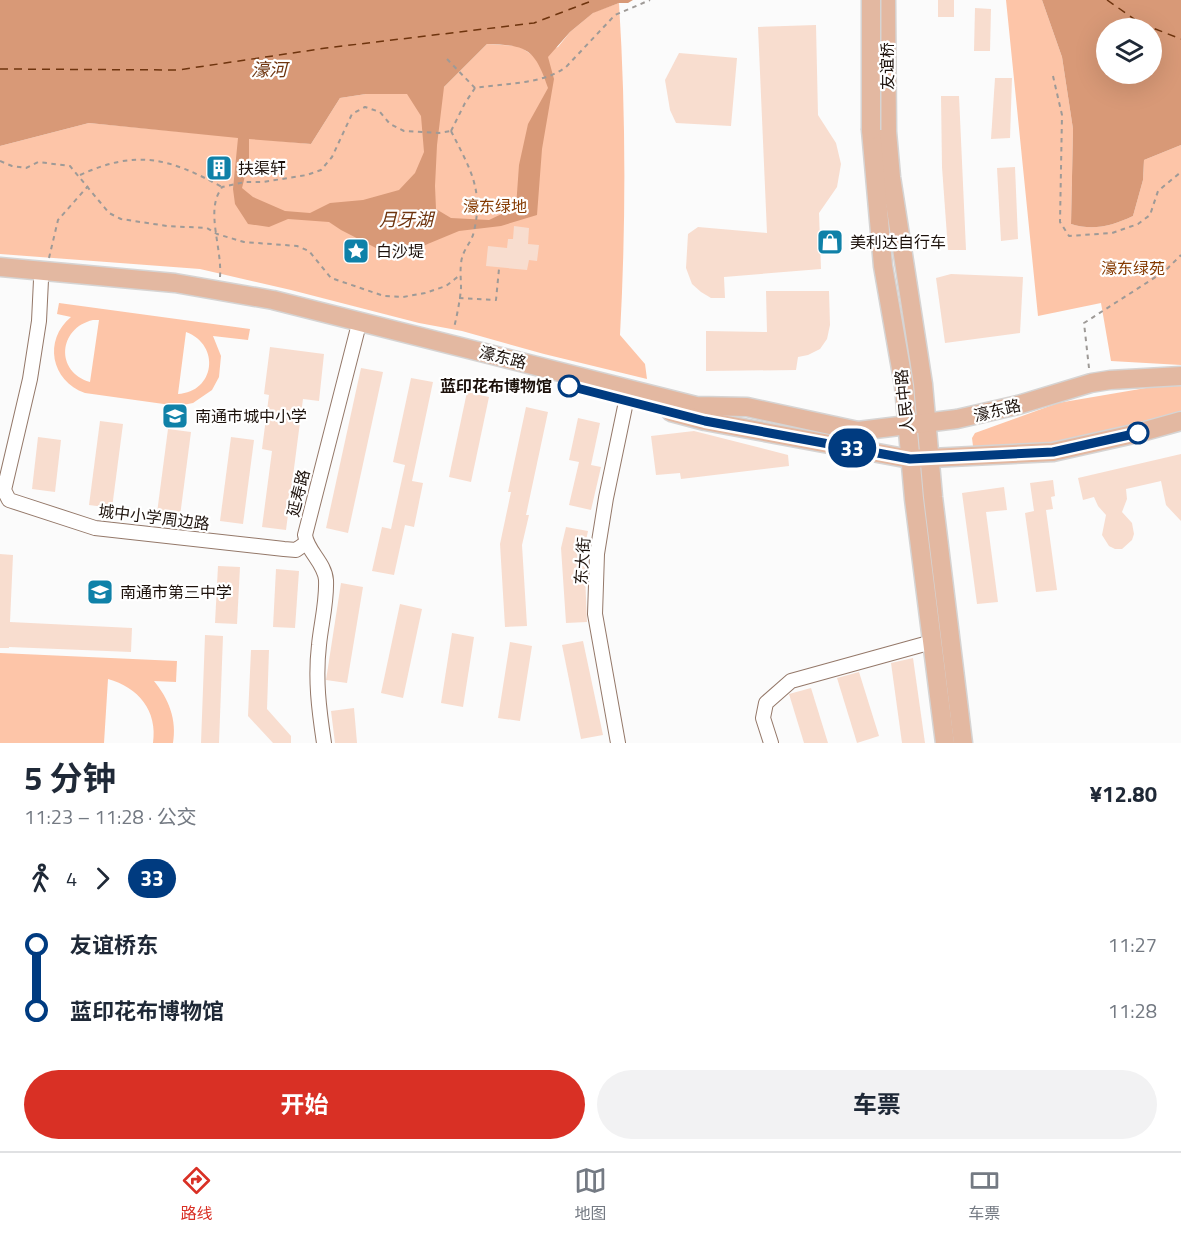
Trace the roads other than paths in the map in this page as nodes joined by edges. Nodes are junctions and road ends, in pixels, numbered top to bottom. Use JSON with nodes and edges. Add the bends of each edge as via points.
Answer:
{"nodes":[{"id":1,"x":871,"y":0,"type":"edge"},
{"id":2,"x":886,"y":0,"type":"edge"},
{"id":3,"x":879,"y":131,"type":"junction"},
{"id":4,"x":0,"y":267,"type":"edge"},
{"id":5,"x":43,"y":275,"type":"junction"},
{"id":6,"x":0,"y":278,"type":"edge"},
{"id":7,"x":358,"y":325,"type":"junction"},
{"id":8,"x":1181,"y":376,"type":"edge"},
{"id":9,"x":623,"y":394,"type":"junction"},
{"id":10,"x":1181,"y":421,"type":"edge"},
{"id":11,"x":927,"y":424,"type":"junction"},
{"id":12,"x":907,"y":426,"type":"junction"},
{"id":13,"x":910,"y":459,"type":"junction"},
{"id":14,"x":930,"y":459,"type":"junction"},
{"id":15,"x":306,"y":543,"type":"junction"},
{"id":16,"x":932,"y":642,"type":"junction"},
{"id":17,"x":324,"y":743,"type":"edge"},
{"id":18,"x":618,"y":743,"type":"edge"},
{"id":19,"x":771,"y":743,"type":"edge"},
{"id":20,"x":945,"y":743,"type":"edge"},
{"id":21,"x":963,"y":743,"type":"edge"}],
"edges":[{"from":1,"to":3,"type":"main road","name":"友谊桥","bridge":true},
{"from":2,"to":3,"type":"main road","name":"友谊桥"},
{"from":3,"to":11,"type":"main road","name":"人民中路","via":[[891,177]]},
{"from":3,"to":12,"type":"main road","name":"人民中路","via":[[884,266]]},
{"from":4,"to":5,"type":"main road","name":"濠东路"},
{"from":5,"to":6,"type":"main road","name":"濠东路"},
{"from":5,"to":7,"type":"main road","name":"濠东路"},
{"from":5,"to":7,"type":"main road","name":"濠东路","via":[[220,289]]},
{"from":5,"to":15,"type":"street","name":"城中小学周边路","via":[[30,379],[4,490],[9,500],[95,528],[290,550]]},
{"from":7,"to":9,"type":"main road","name":"濠东路"},
{"from":7,"to":9,"type":"main road","name":"濠东路","via":[[451,343]]},
{"from":7,"to":15,"type":"street","name":"延寿路"},
{"from":8,"to":11,"type":"main road","name":"濠东路","via":[[1091,383],[1018,405]]},
{"from":9,"to":12,"type":"main road","name":"濠东路","via":[[696,406],[747,407],[858,431]]},
{"from":9,"to":13,"type":"main road","name":"濠东路","via":[[705,421]]},
{"from":9,"to":18,"type":"street","name":"东大街","via":[[597,554],[596,614]]},
{"from":10,"to":14,"type":"main road","name":"濠东路","via":[[1053,452]]},
{"from":11,"to":12,"type":"main road","name":"濠东路"},
{"from":11,"to":14,"type":"main road","name":"人民中路"},
{"from":12,"to":13,"type":"main road","name":"人民中路"},
{"from":13,"to":14,"type":"main road","name":"濠东路"},
{"from":13,"to":16,"type":"main road","name":"人民中路"},
{"from":14,"to":21,"type":"main road","name":"人民中路"},
{"from":15,"to":17,"type":"street","via":[[326,578],[317,697]]},
{"from":16,"to":19,"type":"street","via":[[791,681],[766,703],[763,718]]},
{"from":16,"to":20,"type":"main road","name":"人民中路"}]}
